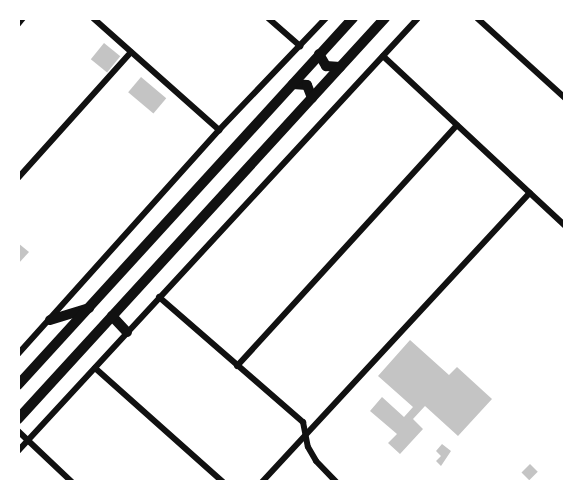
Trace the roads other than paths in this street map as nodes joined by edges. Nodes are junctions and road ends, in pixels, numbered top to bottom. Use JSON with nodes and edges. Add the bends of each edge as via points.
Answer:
{"nodes":[{"id":1,"x":23,"y":18,"type":"edge"},
{"id":2,"x":93,"y":18,"type":"edge"},
{"id":3,"x":268,"y":18,"type":"edge"},
{"id":4,"x":326,"y":18,"type":"edge"},
{"id":5,"x":352,"y":18,"type":"edge"},
{"id":6,"x":385,"y":18,"type":"edge"},
{"id":7,"x":418,"y":18,"type":"edge"},
{"id":8,"x":477,"y":18,"type":"edge"},
{"id":9,"x":18,"y":24,"type":"edge"},
{"id":10,"x":300,"y":46,"type":"junction"},
{"id":11,"x":131,"y":52,"type":"junction"},
{"id":12,"x":319,"y":54,"type":"junction"},
{"id":13,"x":383,"y":56,"type":"junction"},
{"id":14,"x":340,"y":67,"type":"junction"},
{"id":15,"x":293,"y":84,"type":"junction"},
{"id":16,"x":312,"y":98,"type":"junction"},
{"id":17,"x":565,"y":98,"type":"edge"},
{"id":18,"x":457,"y":125,"type":"junction"},
{"id":19,"x":219,"y":130,"type":"junction"},
{"id":20,"x":18,"y":178,"type":"edge"},
{"id":21,"x":530,"y":193,"type":"junction"},
{"id":22,"x":565,"y":226,"type":"edge"},
{"id":23,"x":159,"y":297,"type":"junction"},
{"id":24,"x":89,"y":308,"type":"junction"},
{"id":25,"x":112,"y":316,"type":"junction"},
{"id":26,"x":50,"y":320,"type":"junction"},
{"id":27,"x":127,"y":332,"type":"junction"},
{"id":28,"x":18,"y":354,"type":"edge"},
{"id":29,"x":237,"y":366,"type":"junction"},
{"id":30,"x":94,"y":368,"type":"junction"},
{"id":31,"x":18,"y":385,"type":"edge"},
{"id":32,"x":18,"y":419,"type":"edge"},
{"id":33,"x":18,"y":431,"type":"edge"},
{"id":34,"x":306,"y":432,"type":"junction"},
{"id":35,"x":28,"y":440,"type":"junction"},
{"id":36,"x":18,"y":451,"type":"edge"},
{"id":37,"x":72,"y":482,"type":"edge"},
{"id":38,"x":222,"y":482,"type":"edge"},
{"id":39,"x":262,"y":482,"type":"edge"},
{"id":40,"x":336,"y":482,"type":"edge"}],
"edges":[{"from":1,"to":9,"type":"street"},
{"from":2,"to":11,"type":"street"},
{"from":3,"to":10,"type":"street"},
{"from":4,"to":10,"type":"street"},
{"from":5,"to":12,"type":"main road"},
{"from":6,"to":14,"type":"main road"},
{"from":7,"to":13,"type":"street"},
{"from":8,"to":17,"type":"street"},
{"from":10,"to":19,"type":"street"},
{"from":11,"to":19,"type":"street"},
{"from":11,"to":20,"type":"street"},
{"from":12,"to":14,"type":"main road","via":[[326,66]]},
{"from":12,"to":15,"type":"main road"},
{"from":13,"to":18,"type":"street"},
{"from":13,"to":23,"type":"street"},
{"from":14,"to":16,"type":"main road"},
{"from":15,"to":16,"type":"main road","via":[[307,86]]},
{"from":15,"to":24,"type":"main road"},
{"from":16,"to":25,"type":"main road"},
{"from":18,"to":21,"type":"street"},
{"from":18,"to":29,"type":"street"},
{"from":19,"to":26,"type":"street"},
{"from":21,"to":22,"type":"street"},
{"from":21,"to":34,"type":"street"},
{"from":23,"to":27,"type":"street"},
{"from":23,"to":29,"type":"street"},
{"from":24,"to":26,"type":"main road"},
{"from":24,"to":31,"type":"main road"},
{"from":25,"to":27,"type":"main road"},
{"from":25,"to":32,"type":"main road"},
{"from":26,"to":28,"type":"street"},
{"from":27,"to":30,"type":"street"},
{"from":29,"to":34,"type":"street","via":[[303,422]]},
{"from":30,"to":35,"type":"street"},
{"from":30,"to":38,"type":"street"},
{"from":33,"to":35,"type":"street"},
{"from":34,"to":39,"type":"street"},
{"from":34,"to":40,"type":"street","via":[[316,461]]},
{"from":35,"to":36,"type":"street"},
{"from":35,"to":37,"type":"street"}]}
